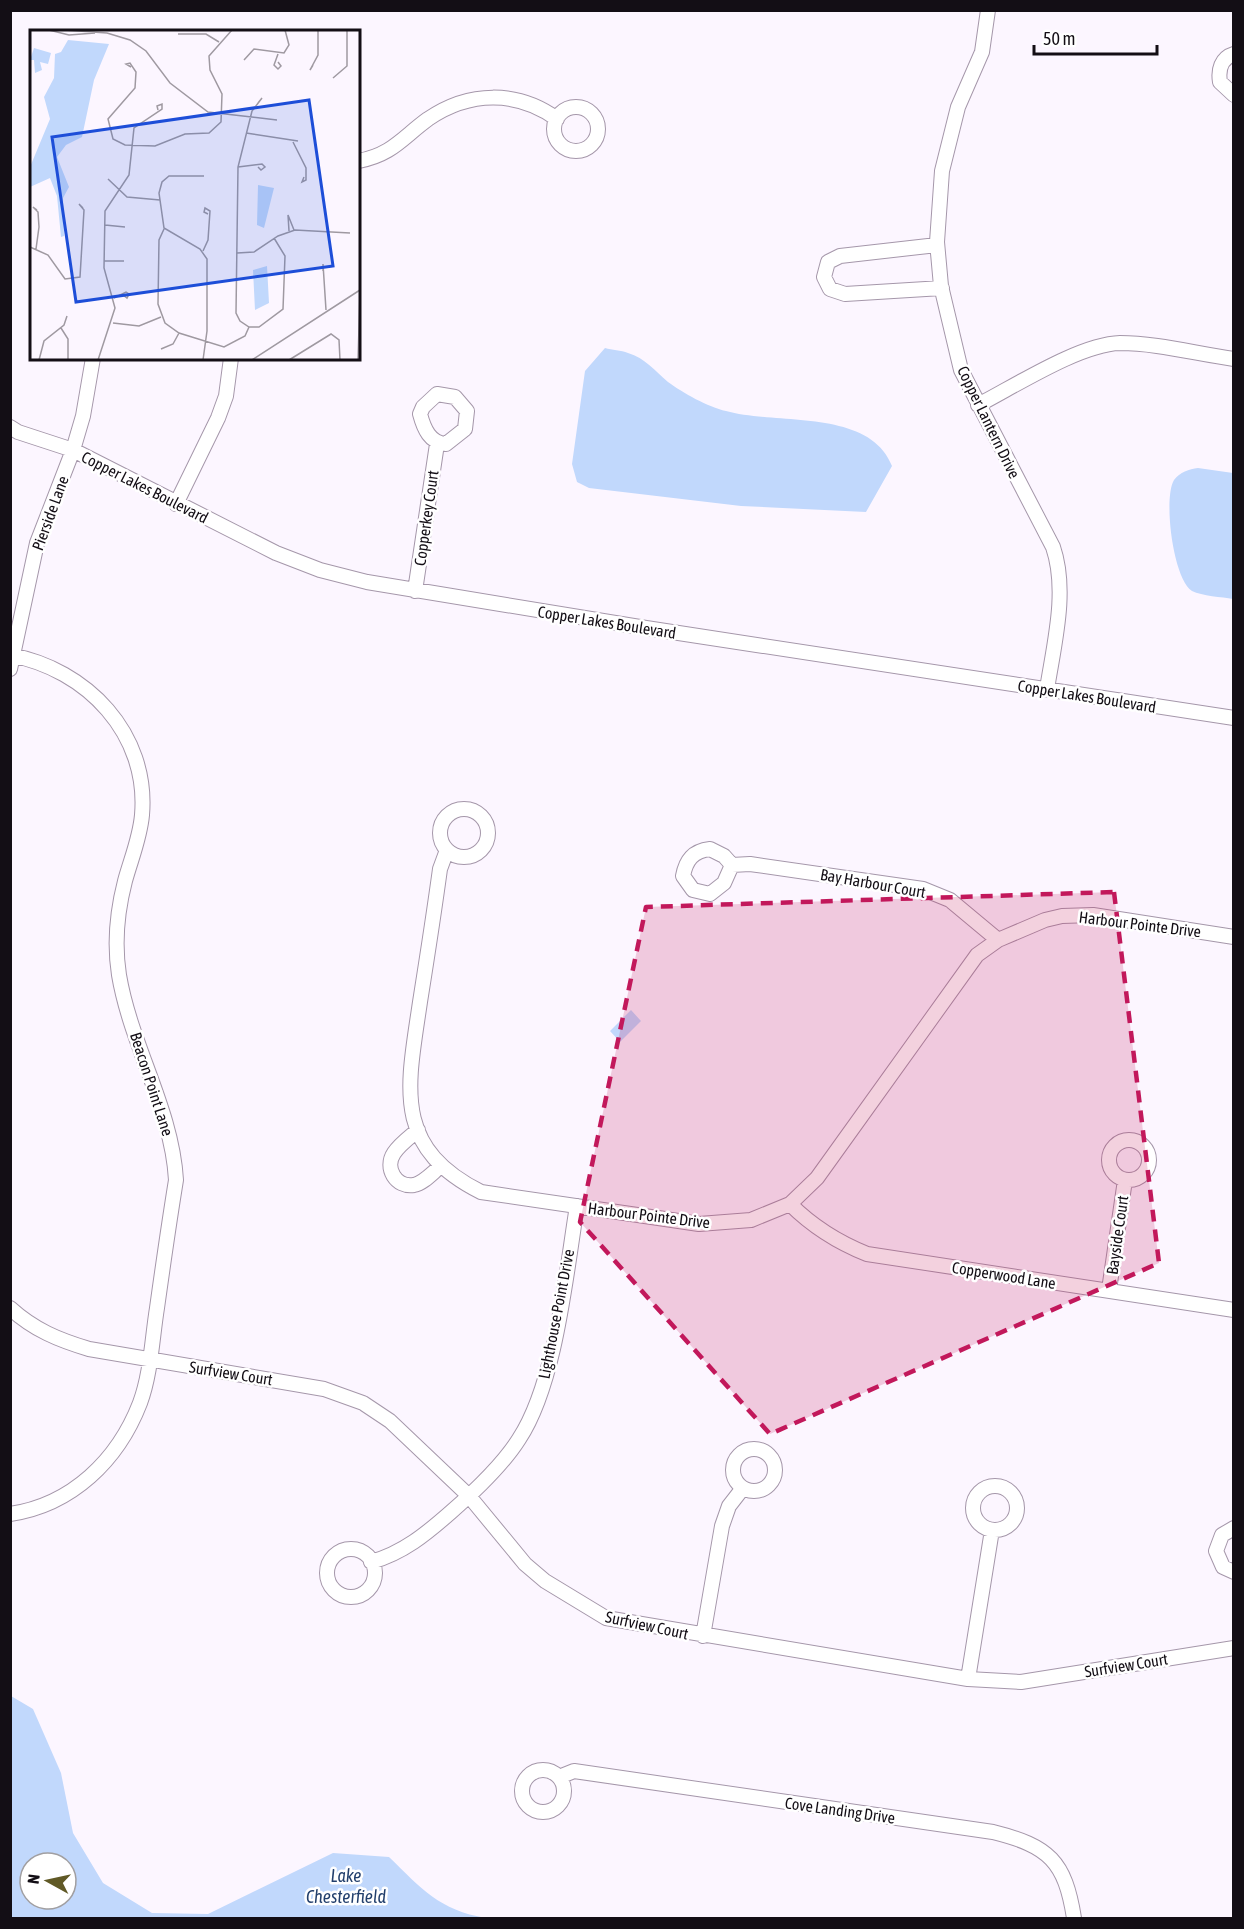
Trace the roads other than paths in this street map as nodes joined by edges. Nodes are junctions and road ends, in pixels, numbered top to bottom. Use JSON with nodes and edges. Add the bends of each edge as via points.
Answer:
{"nodes":[{"id":1,"x":988,"y":10,"type":"edge"},
{"id":2,"x":1233,"y":54,"type":"edge"},
{"id":3,"x":1233,"y":94,"type":"edge"},
{"id":4,"x":556,"y":119,"type":"dead end"},
{"id":5,"x":360,"y":160,"type":"edge"},
{"id":6,"x":937,"y":245,"type":"junction"},
{"id":7,"x":942,"y":288,"type":"junction"},
{"id":8,"x":93,"y":360,"type":"edge"},
{"id":9,"x":231,"y":360,"type":"edge"},
{"id":10,"x":1233,"y":360,"type":"edge"},
{"id":11,"x":978,"y":405,"type":"junction"},
{"id":12,"x":10,"y":427,"type":"edge"},
{"id":13,"x":437,"y":444,"type":"dead end"},
{"id":14,"x":73,"y":450,"type":"junction"},
{"id":15,"x":176,"y":504,"type":"junction"},
{"id":16,"x":415,"y":591,"type":"junction"},
{"id":17,"x":12,"y":660,"type":"edge"},
{"id":18,"x":1047,"y":689,"type":"junction"},
{"id":19,"x":1233,"y":718,"type":"edge"},
{"id":20,"x":447,"y":850,"type":"dead end"},
{"id":21,"x":732,"y":865,"type":"dead end"},
{"id":22,"x":1233,"y":937,"type":"edge"},
{"id":23,"x":998,"y":940,"type":"junction"},
{"id":24,"x":418,"y":1130,"type":"junction"},
{"id":25,"x":441,"y":1166,"type":"junction"},
{"id":26,"x":1125,"y":1180,"type":"dead end"},
{"id":27,"x":790,"y":1204,"type":"junction"},
{"id":28,"x":577,"y":1206,"type":"junction"},
{"id":29,"x":1109,"y":1290,"type":"junction"},
{"id":30,"x":10,"y":1308,"type":"edge"},
{"id":31,"x":1233,"y":1310,"type":"edge"},
{"id":32,"x":149,"y":1360,"type":"junction"},
{"id":33,"x":743,"y":1488,"type":"dead end"},
{"id":34,"x":469,"y":1496,"type":"junction"},
{"id":35,"x":10,"y":1515,"type":"edge"},
{"id":36,"x":1233,"y":1528,"type":"edge"},
{"id":37,"x":992,"y":1530,"type":"dead end"},
{"id":38,"x":371,"y":1562,"type":"dead end"},
{"id":39,"x":1233,"y":1572,"type":"edge"},
{"id":40,"x":703,"y":1636,"type":"junction"},
{"id":41,"x":1233,"y":1648,"type":"edge"},
{"id":42,"x":968,"y":1679,"type":"junction"},
{"id":43,"x":559,"y":1777,"type":"dead end"},
{"id":44,"x":1074,"y":1918,"type":"edge"}],
"edges":[{"from":1,"to":6,"type":"street","name":"Copper Lantern Drive","via":[[982,52],[949,137]]},
{"from":2,"to":3,"type":"street","via":[[1222,63],[1218,73],[1220,82]]},
{"from":4,"to":5,"type":"street","via":[[527,101],[467,100],[427,119],[413,134],[382,154]]},
{"from":6,"to":7,"type":"street","name":"Copper Lantern Drive"},
{"from":6,"to":7,"type":"street","via":[[840,256],[828,262],[824,277],[830,289],[845,294]]},
{"from":7,"to":11,"type":"street","name":"Copper Lantern Drive","via":[[961,370]]},
{"from":8,"to":14,"type":"street","name":"Pierside Lane"},
{"from":9,"to":15,"type":"street","via":[[226,396],[218,418]]},
{"from":10,"to":11,"type":"street","via":[[1121,343],[1102,346],[1074,356]]},
{"from":11,"to":18,"type":"street","name":"Copper Lantern Drive","via":[[1060,567]]},
{"from":12,"to":14,"type":"street","name":"Copper Lakes Boulevard"},
{"from":13,"to":16,"type":"street","name":"Copperkey Court"},
{"from":14,"to":15,"type":"street","name":"Copper Lakes Boulevard"},
{"from":14,"to":17,"type":"street","name":"Pierside Lane","via":[[37,543]]},
{"from":15,"to":16,"type":"street","name":"Copper Lakes Boulevard","via":[[320,570]]},
{"from":16,"to":18,"type":"street","name":"Copper Lakes Boulevard"},
{"from":17,"to":32,"type":"street","name":"Beacon Point Lane","via":[[67,675],[96,697],[126,738],[138,772],[142,814],[121,898],[116,946],[135,1034],[175,1157],[176,1180]]},
{"from":18,"to":19,"type":"street","name":"Copper Lakes Boulevard"},
{"from":20,"to":24,"type":"street","name":"Harbour Pointe Drive","via":[[440,869],[410,1069],[408,1092]]},
{"from":21,"to":23,"type":"street","name":"Bay Harbour Court","via":[[750,864],[923,889],[950,900]]},
{"from":22,"to":23,"type":"street","name":"Harbour Pointe Drive","via":[[1094,915],[1045,920]]},
{"from":23,"to":27,"type":"street","name":"Harbour Pointe Drive","via":[[977,955],[831,1161]]},
{"from":24,"to":25,"type":"street","name":"Harbour Pointe Drive"},
{"from":24,"to":25,"type":"street","via":[[394,1154],[390,1167],[394,1177],[412,1185]]},
{"from":25,"to":28,"type":"street","name":"Harbour Pointe Drive","via":[[480,1192]]},
{"from":26,"to":29,"type":"street","name":"Bayside Court"},
{"from":27,"to":28,"type":"street","name":"Harbour Pointe Drive","via":[[751,1220],[699,1224]]},
{"from":27,"to":29,"type":"street","name":"Copperwood Lane","via":[[838,1243],[867,1254]]},
{"from":28,"to":34,"type":"street","name":"Lighthouse Point Drive","via":[[540,1395],[520,1438]]},
{"from":29,"to":31,"type":"street","name":"Copperwood Lane"},
{"from":30,"to":32,"type":"street","name":"Surfview Court","via":[[54,1338]]},
{"from":32,"to":34,"type":"street","name":"Surfview Court","via":[[324,1389],[363,1402],[390,1421]]},
{"from":32,"to":35,"type":"street","name":"Beacon Point Lane","via":[[140,1402],[105,1463],[63,1496]]},
{"from":33,"to":40,"type":"street","via":[[729,1506],[722,1526]]},
{"from":34,"to":38,"type":"street","name":"Lighthouse Point Drive","via":[[408,1547]]},
{"from":34,"to":40,"type":"street","name":"Surfview Court","via":[[525,1564],[581,1605],[606,1618]]},
{"from":36,"to":39,"type":"street","via":[[1222,1535],[1216,1551],[1223,1567]]},
{"from":37,"to":42,"type":"street"},
{"from":40,"to":42,"type":"street","name":"Surfview Court"},
{"from":41,"to":42,"type":"street","name":"Surfview Court","via":[[1021,1682]]},
{"from":43,"to":44,"type":"street","name":"Cove Landing Drive","via":[[574,1771],[993,1832],[1048,1855],[1068,1886]]}]}
